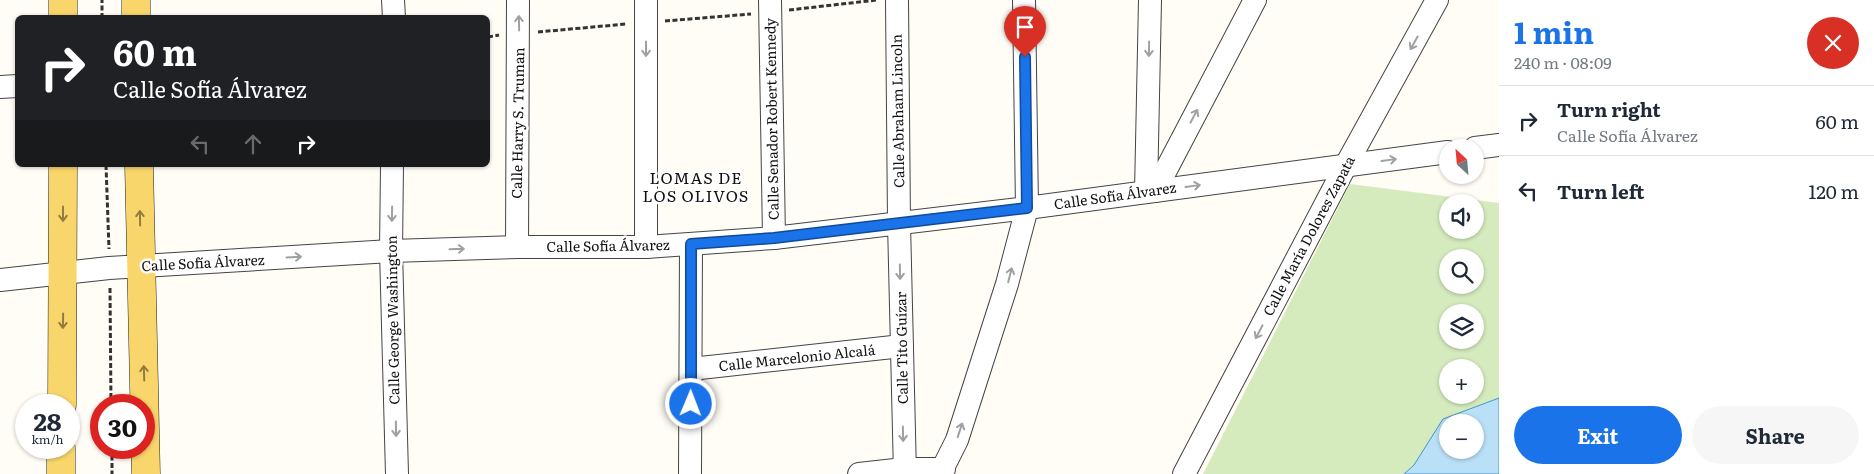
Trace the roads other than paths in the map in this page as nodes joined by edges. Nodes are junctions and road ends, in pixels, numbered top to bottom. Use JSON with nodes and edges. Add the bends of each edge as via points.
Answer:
{"nodes":[{"id":1,"x":63,"y":0,"type":"edge"},
{"id":2,"x":136,"y":0,"type":"edge"},
{"id":3,"x":393,"y":0,"type":"edge"},
{"id":4,"x":518,"y":0,"type":"edge"},
{"id":5,"x":646,"y":0,"type":"edge"},
{"id":6,"x":897,"y":0,"type":"edge"},
{"id":7,"x":1024,"y":0,"type":"edge"},
{"id":8,"x":1150,"y":0,"type":"edge"},
{"id":9,"x":1255,"y":0,"type":"edge"},
{"id":10,"x":1437,"y":0,"type":"edge"},
{"id":11,"x":770,"y":6,"type":"edge"},
{"id":12,"x":63,"y":15,"type":"edge"},
{"id":13,"x":136,"y":15,"type":"edge"},
{"id":14,"x":394,"y":15,"type":"edge"},
{"id":15,"x":15,"y":86,"type":"edge"},
{"id":16,"x":0,"y":87,"type":"edge"},
{"id":17,"x":1499,"y":145,"type":"edge"},
{"id":18,"x":1484,"y":147,"type":"edge"},
{"id":19,"x":1439,"y":153,"type":"edge"},
{"id":20,"x":1346,"y":165,"type":"junction"},
{"id":21,"x":63,"y":167,"type":"edge"},
{"id":22,"x":139,"y":167,"type":"edge"},
{"id":23,"x":392,"y":167,"type":"edge"},
{"id":24,"x":1151,"y":191,"type":"junction"},
{"id":25,"x":1027,"y":208,"type":"junction"},
{"id":26,"x":899,"y":223,"type":"junction"},
{"id":27,"x":774,"y":238,"type":"junction"},
{"id":28,"x":691,"y":244,"type":"junction"},
{"id":29,"x":517,"y":247,"type":"junction"},
{"id":30,"x":646,"y":247,"type":"junction"},
{"id":31,"x":391,"y":251,"type":"junction"},
{"id":32,"x":141,"y":266,"type":"junction"},
{"id":33,"x":64,"y":272,"type":"junction"},
{"id":34,"x":0,"y":280,"type":"edge"},
{"id":35,"x":902,"y":346,"type":"junction"},
{"id":36,"x":691,"y":369,"type":"junction"},
{"id":37,"x":62,"y":394,"type":"edge"},
{"id":38,"x":61,"y":459,"type":"edge"},
{"id":39,"x":942,"y":471,"type":"edge"},
{"id":40,"x":904,"y":472,"type":"edge"},
{"id":41,"x":61,"y":474,"type":"edge"},
{"id":42,"x":146,"y":474,"type":"edge"},
{"id":43,"x":397,"y":474,"type":"edge"},
{"id":44,"x":690,"y":474,"type":"edge"},
{"id":45,"x":859,"y":474,"type":"edge"},
{"id":46,"x":1184,"y":474,"type":"edge"}],
"edges":[{"from":1,"to":12,"type":"main road"},
{"from":2,"to":13,"type":"main road"},
{"from":3,"to":14,"type":"street"},
{"from":29,"to":4,"type":"street","name":"Calle Harry S. Truman","one_way":true},
{"from":5,"to":30,"type":"street","one_way":true},
{"from":6,"to":26,"type":"street","name":"Calle Abraham Lincoln"},
{"from":7,"to":25,"type":"street"},
{"from":8,"to":24,"type":"street","one_way":true},
{"from":24,"to":9,"type":"street","one_way":true},
{"from":10,"to":20,"type":"street","name":"Calle María Dolores Zapata","one_way":true},
{"from":11,"to":27,"type":"street","name":"Calle Senador Robert Kennedy"},
{"from":15,"to":16,"type":"street"},
{"from":17,"to":18,"type":"street"},
{"from":20,"to":19,"type":"street","name":"Calle Sofía Álvarez","one_way":true},
{"from":24,"to":20,"type":"street","name":"Calle Sofía Álvarez","one_way":true},
{"from":20,"to":46,"type":"street","name":"Calle María Dolores Zapata","one_way":true},
{"from":21,"to":33,"type":"main road","one_way":true},
{"from":32,"to":22,"type":"main road","one_way":true},
{"from":23,"to":31,"type":"street","name":"Calle George Washington","one_way":true},
{"from":24,"to":25,"type":"street","name":"Calle Sofía Álvarez"},
{"from":25,"to":26,"type":"street","name":"Calle Sofía Álvarez"},
{"from":39,"to":25,"type":"street","one_way":true,"via":[[957,440],[1004,293]]},
{"from":26,"to":27,"type":"street","name":"Calle Sofía Álvarez"},
{"from":26,"to":35,"type":"street","name":"Calle Tito Guízar","one_way":true},
{"from":27,"to":28,"type":"street","name":"Calle Sofía Álvarez"},
{"from":28,"to":30,"type":"street","name":"Calle Sofía Álvarez"},
{"from":28,"to":36,"type":"street"},
{"from":29,"to":30,"type":"street","name":"Calle Sofía Álvarez"},
{"from":31,"to":29,"type":"street","name":"Calle Sofía Álvarez","one_way":true},
{"from":32,"to":31,"type":"street","name":"Calle Sofía Álvarez","one_way":true},
{"from":31,"to":43,"type":"street","name":"Calle George Washington","one_way":true},
{"from":32,"to":33,"type":"street","name":"Calle Sofía Álvarez"},
{"from":42,"to":32,"type":"main road","one_way":true},
{"from":33,"to":34,"type":"street","name":"Calle Sofía Álvarez"},
{"from":33,"to":37,"type":"main road","one_way":true},
{"from":35,"to":36,"type":"street","name":"Calle Marcelonio Alcalá"},
{"from":35,"to":40,"type":"street","name":"Calle Tito Guízar","one_way":true},
{"from":36,"to":44,"type":"street"},
{"from":38,"to":41,"type":"main road"},
{"from":39,"to":40,"type":"street"},
{"from":40,"to":45,"type":"street"}]}
